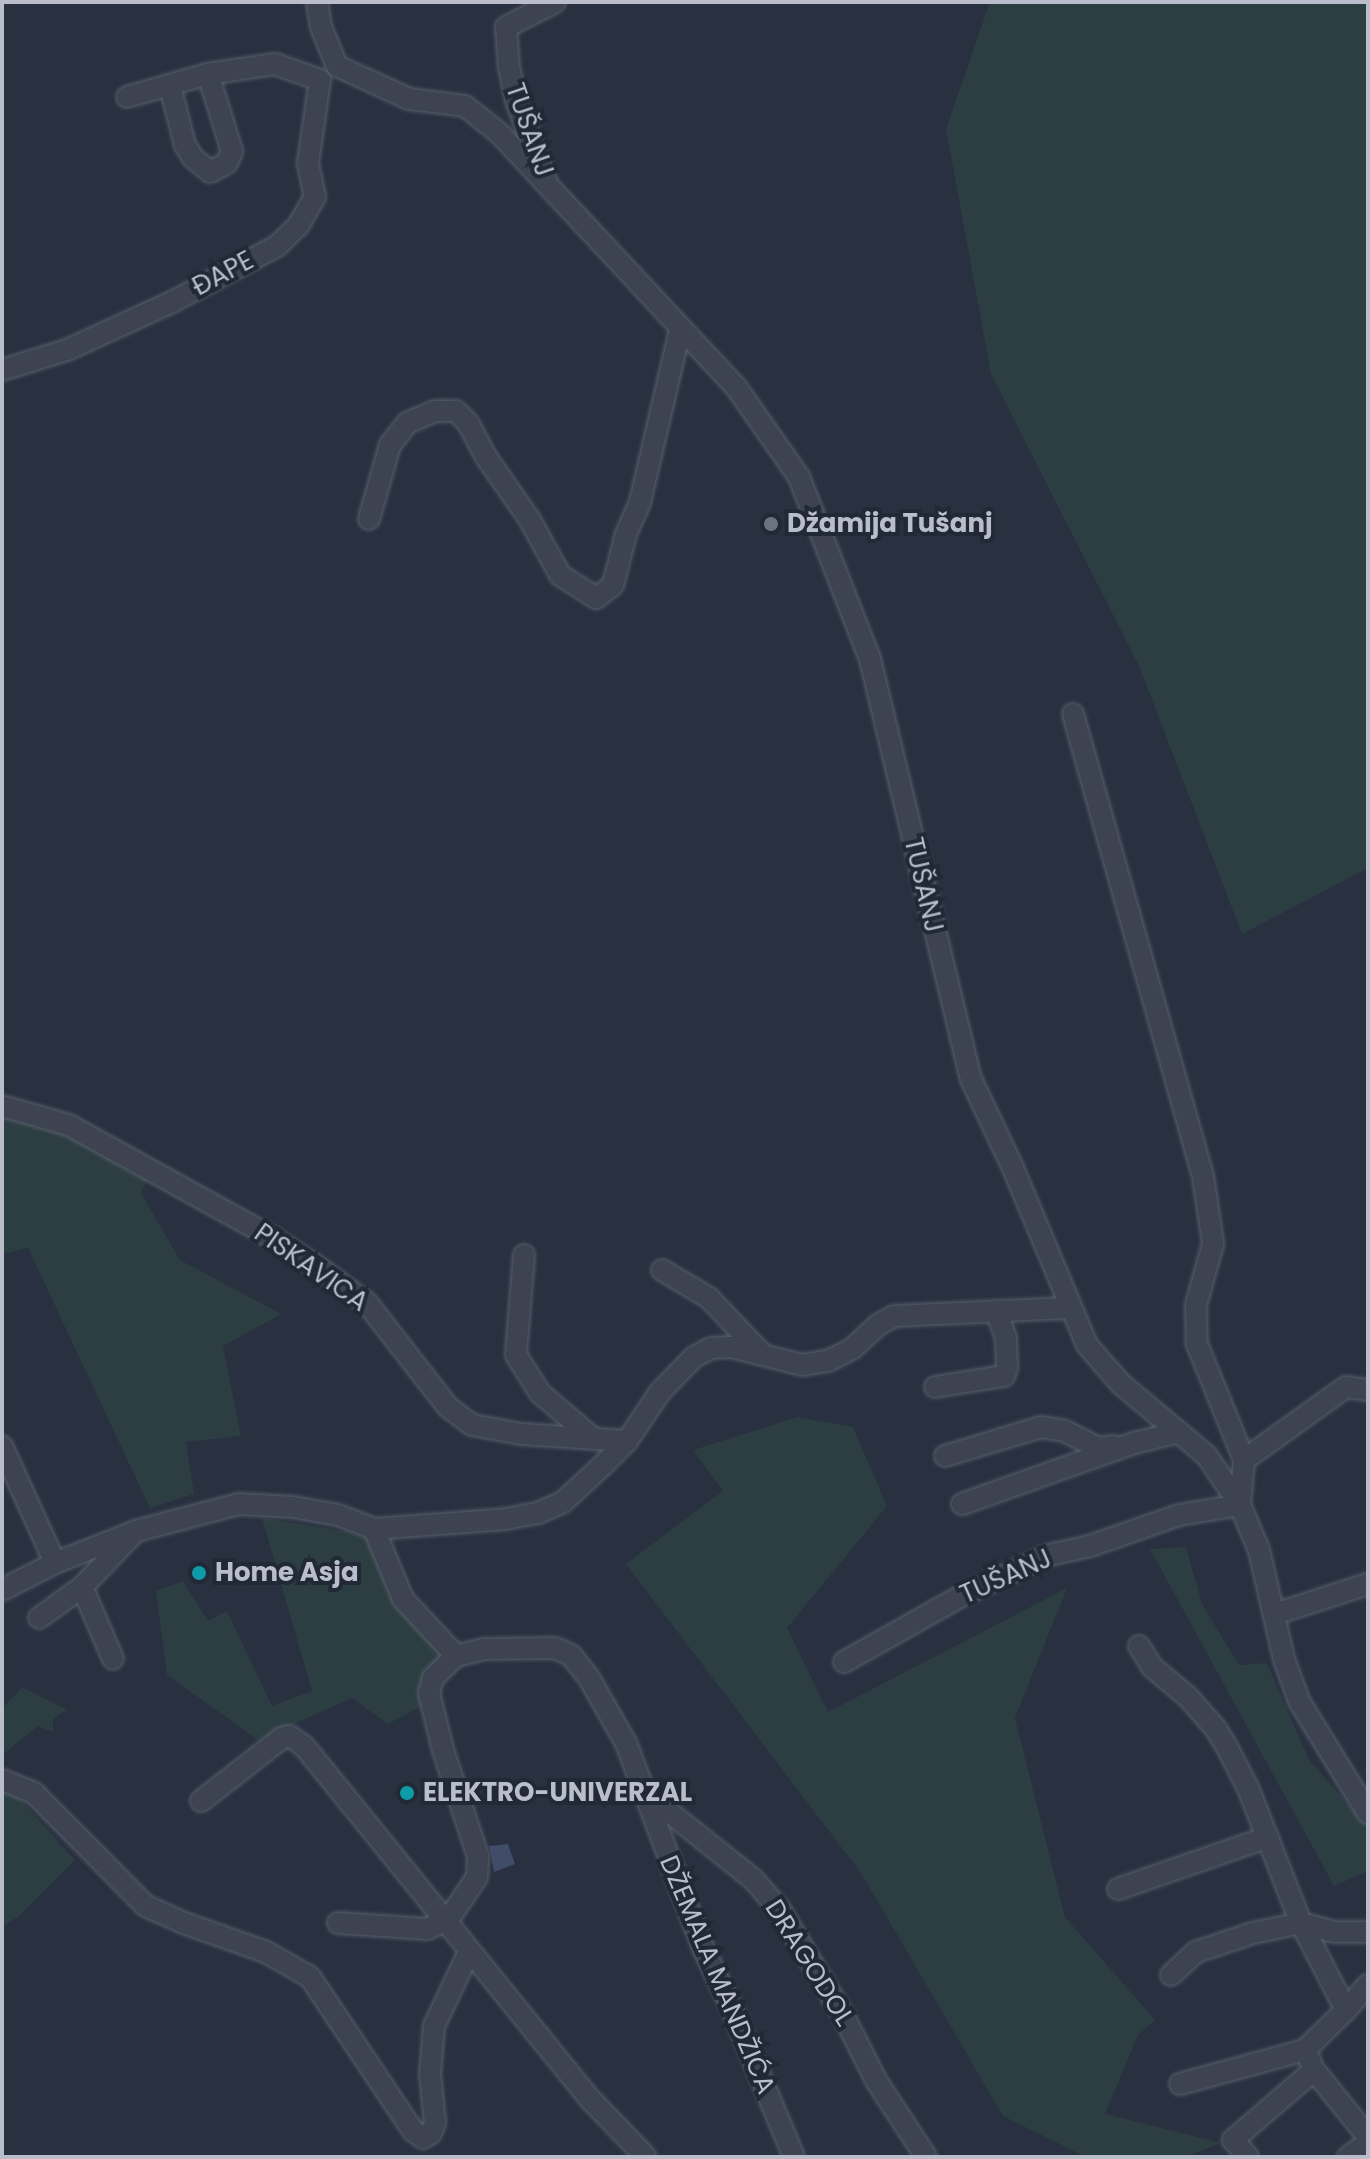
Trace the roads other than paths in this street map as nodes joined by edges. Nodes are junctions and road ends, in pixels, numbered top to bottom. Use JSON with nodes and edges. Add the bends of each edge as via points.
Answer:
{"nodes":[{"id":1,"x":317,"y":2,"type":"edge"},
{"id":2,"x":524,"y":2,"type":"edge"},
{"id":3,"x":555,"y":2,"type":"edge"},
{"id":4,"x":506,"y":27,"type":"junction"},
{"id":5,"x":337,"y":66,"type":"junction"},
{"id":6,"x":208,"y":74,"type":"junction"},
{"id":7,"x":320,"y":80,"type":"junction"},
{"id":8,"x":170,"y":86,"type":"junction"},
{"id":9,"x":127,"y":97,"type":"dead end"},
{"id":10,"x":550,"y":191,"type":"junction"},
{"id":11,"x":680,"y":330,"type":"junction"},
{"id":12,"x":2,"y":370,"type":"edge"},
{"id":13,"x":369,"y":519,"type":"dead end"},
{"id":14,"x":1073,"y":714,"type":"dead end"},
{"id":15,"x":2,"y":1106,"type":"edge"},
{"id":16,"x":524,"y":1255,"type":"dead end"},
{"id":17,"x":662,"y":1270,"type":"dead end"},
{"id":18,"x":1069,"y":1308,"type":"junction"},
{"id":19,"x":996,"y":1311,"type":"junction"},
{"id":20,"x":762,"y":1354,"type":"junction"},
{"id":21,"x":1368,"y":1370,"type":"edge"},
{"id":22,"x":935,"y":1387,"type":"dead end"},
{"id":23,"x":1346,"y":1387,"type":"junction"},
{"id":24,"x":1368,"y":1390,"type":"edge"},
{"id":25,"x":1179,"y":1432,"type":"junction"},
{"id":26,"x":594,"y":1439,"type":"junction"},
{"id":27,"x":627,"y":1441,"type":"junction"},
{"id":28,"x":1134,"y":1443,"type":"junction"},
{"id":29,"x":2,"y":1446,"type":"edge"},
{"id":30,"x":945,"y":1456,"type":"dead end"},
{"id":31,"x":1244,"y":1460,"type":"junction"},
{"id":32,"x":962,"y":1504,"type":"dead end"},
{"id":33,"x":1240,"y":1505,"type":"junction"},
{"id":34,"x":374,"y":1529,"type":"junction"},
{"id":35,"x":136,"y":1531,"type":"junction"},
{"id":36,"x":55,"y":1563,"type":"junction"},
{"id":37,"x":1368,"y":1584,"type":"edge"},
{"id":38,"x":82,"y":1587,"type":"junction"},
{"id":39,"x":2,"y":1590,"type":"edge"},
{"id":40,"x":1275,"y":1614,"type":"junction"},
{"id":41,"x":39,"y":1618,"type":"dead end"},
{"id":42,"x":1139,"y":1646,"type":"dead end"},
{"id":43,"x":456,"y":1656,"type":"junction"},
{"id":44,"x":113,"y":1659,"type":"dead end"},
{"id":45,"x":844,"y":1662,"type":"dead end"},
{"id":46,"x":2,"y":1780,"type":"edge"},
{"id":47,"x":644,"y":1792,"type":"junction"},
{"id":48,"x":201,"y":1801,"type":"dead end"},
{"id":49,"x":1368,"y":1813,"type":"edge"},
{"id":50,"x":1268,"y":1837,"type":"junction"},
{"id":51,"x":1118,"y":1889,"type":"dead end"},
{"id":52,"x":448,"y":1920,"type":"junction"},
{"id":53,"x":338,"y":1923,"type":"dead end"},
{"id":54,"x":1301,"y":1923,"type":"junction"},
{"id":55,"x":1368,"y":1932,"type":"edge"},
{"id":56,"x":469,"y":1952,"type":"junction"},
{"id":57,"x":1171,"y":1975,"type":"dead end"},
{"id":58,"x":1368,"y":1985,"type":"edge"},
{"id":59,"x":1346,"y":2010,"type":"junction"},
{"id":60,"x":1305,"y":2050,"type":"junction"},
{"id":61,"x":1314,"y":2070,"type":"junction"},
{"id":62,"x":1180,"y":2084,"type":"dead end"},
{"id":63,"x":1368,"y":2140,"type":"edge"},
{"id":64,"x":646,"y":2157,"type":"edge"},
{"id":65,"x":794,"y":2157,"type":"edge"},
{"id":66,"x":926,"y":2157,"type":"edge"},
{"id":67,"x":1248,"y":2157,"type":"edge"},
{"id":68,"x":1348,"y":2157,"type":"edge"}],
"edges":[{"from":1,"to":5,"type":"street"},
{"from":2,"to":4,"type":"street"},
{"from":3,"to":4,"type":"street"},
{"from":4,"to":10,"type":"street","name":"TUŠANJ","via":[[516,100]]},
{"from":5,"to":7,"type":"street"},
{"from":5,"to":10,"type":"street","name":"TUŠANJ","via":[[409,99],[465,106],[499,133]]},
{"from":6,"to":7,"type":"street","via":[[275,64]]},
{"from":6,"to":8,"type":"street"},
{"from":6,"to":8,"type":"street","via":[[232,151],[227,163],[210,172],[185,145]]},
{"from":7,"to":12,"type":"street","name":"ĐAPE","via":[[308,163],[315,197],[298,226],[277,246],[67,350]]},
{"from":8,"to":9,"type":"street"},
{"from":10,"to":11,"type":"street","name":"TUŠANJ"},
{"from":11,"to":13,"type":"street","via":[[640,502],[613,585],[596,598],[560,575],[530,520],[456,411],[435,411],[407,423],[390,445]]},
{"from":11,"to":18,"type":"street","name":"TUŠANJ","via":[[736,387],[799,477],[819,521],[870,659],[971,1079]]},
{"from":14,"to":31,"type":"street","via":[[1203,1176],[1213,1244],[1196,1305],[1197,1344]]},
{"from":15,"to":26,"type":"street","name":"PISKAVICA","via":[[69,1125],[322,1270],[367,1303],[448,1407],[472,1425]]},
{"from":16,"to":26,"type":"street","via":[[516,1355],[540,1393]]},
{"from":17,"to":20,"type":"street","via":[[709,1298]]},
{"from":18,"to":19,"type":"street"},
{"from":18,"to":25,"type":"street","name":"TUŠANJ","via":[[1087,1345],[1121,1384]]},
{"from":19,"to":20,"type":"street","via":[[894,1316],[828,1361],[802,1365]]},
{"from":19,"to":22,"type":"street","via":[[1006,1338],[1004,1376]]},
{"from":20,"to":27,"type":"street","via":[[711,1348],[694,1357],[660,1392]]},
{"from":21,"to":23,"type":"street"},
{"from":23,"to":24,"type":"street"},
{"from":23,"to":31,"type":"street"},
{"from":25,"to":28,"type":"street"},
{"from":25,"to":33,"type":"street","name":"TUŠANJ","via":[[1207,1456]]},
{"from":26,"to":27,"type":"street","name":"PISKAVICA"},
{"from":27,"to":34,"type":"street","via":[[563,1502],[538,1513]]},
{"from":28,"to":30,"type":"street","via":[[1098,1448],[1065,1431],[1041,1427]]},
{"from":28,"to":32,"type":"street"},
{"from":29,"to":36,"type":"street"},
{"from":31,"to":33,"type":"street"},
{"from":33,"to":40,"type":"street","name":"TUŠANJ","via":[[1259,1550]]},
{"from":33,"to":45,"type":"street","name":"TUŠANJ","via":[[1179,1515],[1049,1555]]},
{"from":34,"to":35,"type":"street","via":[[323,1512],[239,1504]]},
{"from":34,"to":43,"type":"street","via":[[403,1599]]},
{"from":35,"to":36,"type":"street"},
{"from":35,"to":38,"type":"street"},
{"from":36,"to":39,"type":"street"},
{"from":37,"to":40,"type":"street"},
{"from":38,"to":41,"type":"street"},
{"from":38,"to":44,"type":"street"},
{"from":40,"to":49,"type":"street","name":"TUŠANJ","via":[[1299,1701]]},
{"from":42,"to":50,"type":"street","via":[[1152,1667],[1216,1729]]},
{"from":43,"to":47,"type":"street","via":[[525,1648],[555,1648],[571,1655],[626,1743]]},
{"from":43,"to":52,"type":"street","via":[[433,1678],[429,1693],[480,1866]]},
{"from":46,"to":56,"type":"street","via":[[34,1793],[146,1906],[266,1952],[310,1977],[413,2131],[423,2138],[435,2123],[430,2074],[434,2026]]},
{"from":47,"to":65,"type":"street","name":"DŽEMALA MANDŽIĆA","via":[[703,1948]]},
{"from":47,"to":66,"type":"street","name":"DRAGODOL","via":[[753,1879],[780,1910],[877,2082]]},
{"from":48,"to":52,"type":"street","via":[[290,1736],[304,1746]]},
{"from":50,"to":51,"type":"street"},
{"from":50,"to":54,"type":"street"},
{"from":52,"to":53,"type":"street","via":[[427,1929]]},
{"from":52,"to":56,"type":"street"},
{"from":54,"to":55,"type":"street","via":[[1334,1932]]},
{"from":54,"to":57,"type":"street","via":[[1196,1952]]},
{"from":54,"to":59,"type":"street"},
{"from":56,"to":64,"type":"street","via":[[588,2097]]},
{"from":58,"to":59,"type":"street"},
{"from":59,"to":60,"type":"street"},
{"from":60,"to":61,"type":"street"},
{"from":60,"to":62,"type":"street"},
{"from":61,"to":63,"type":"street"},
{"from":61,"to":67,"type":"street","via":[[1233,2140]]},
{"from":63,"to":68,"type":"street"}]}
